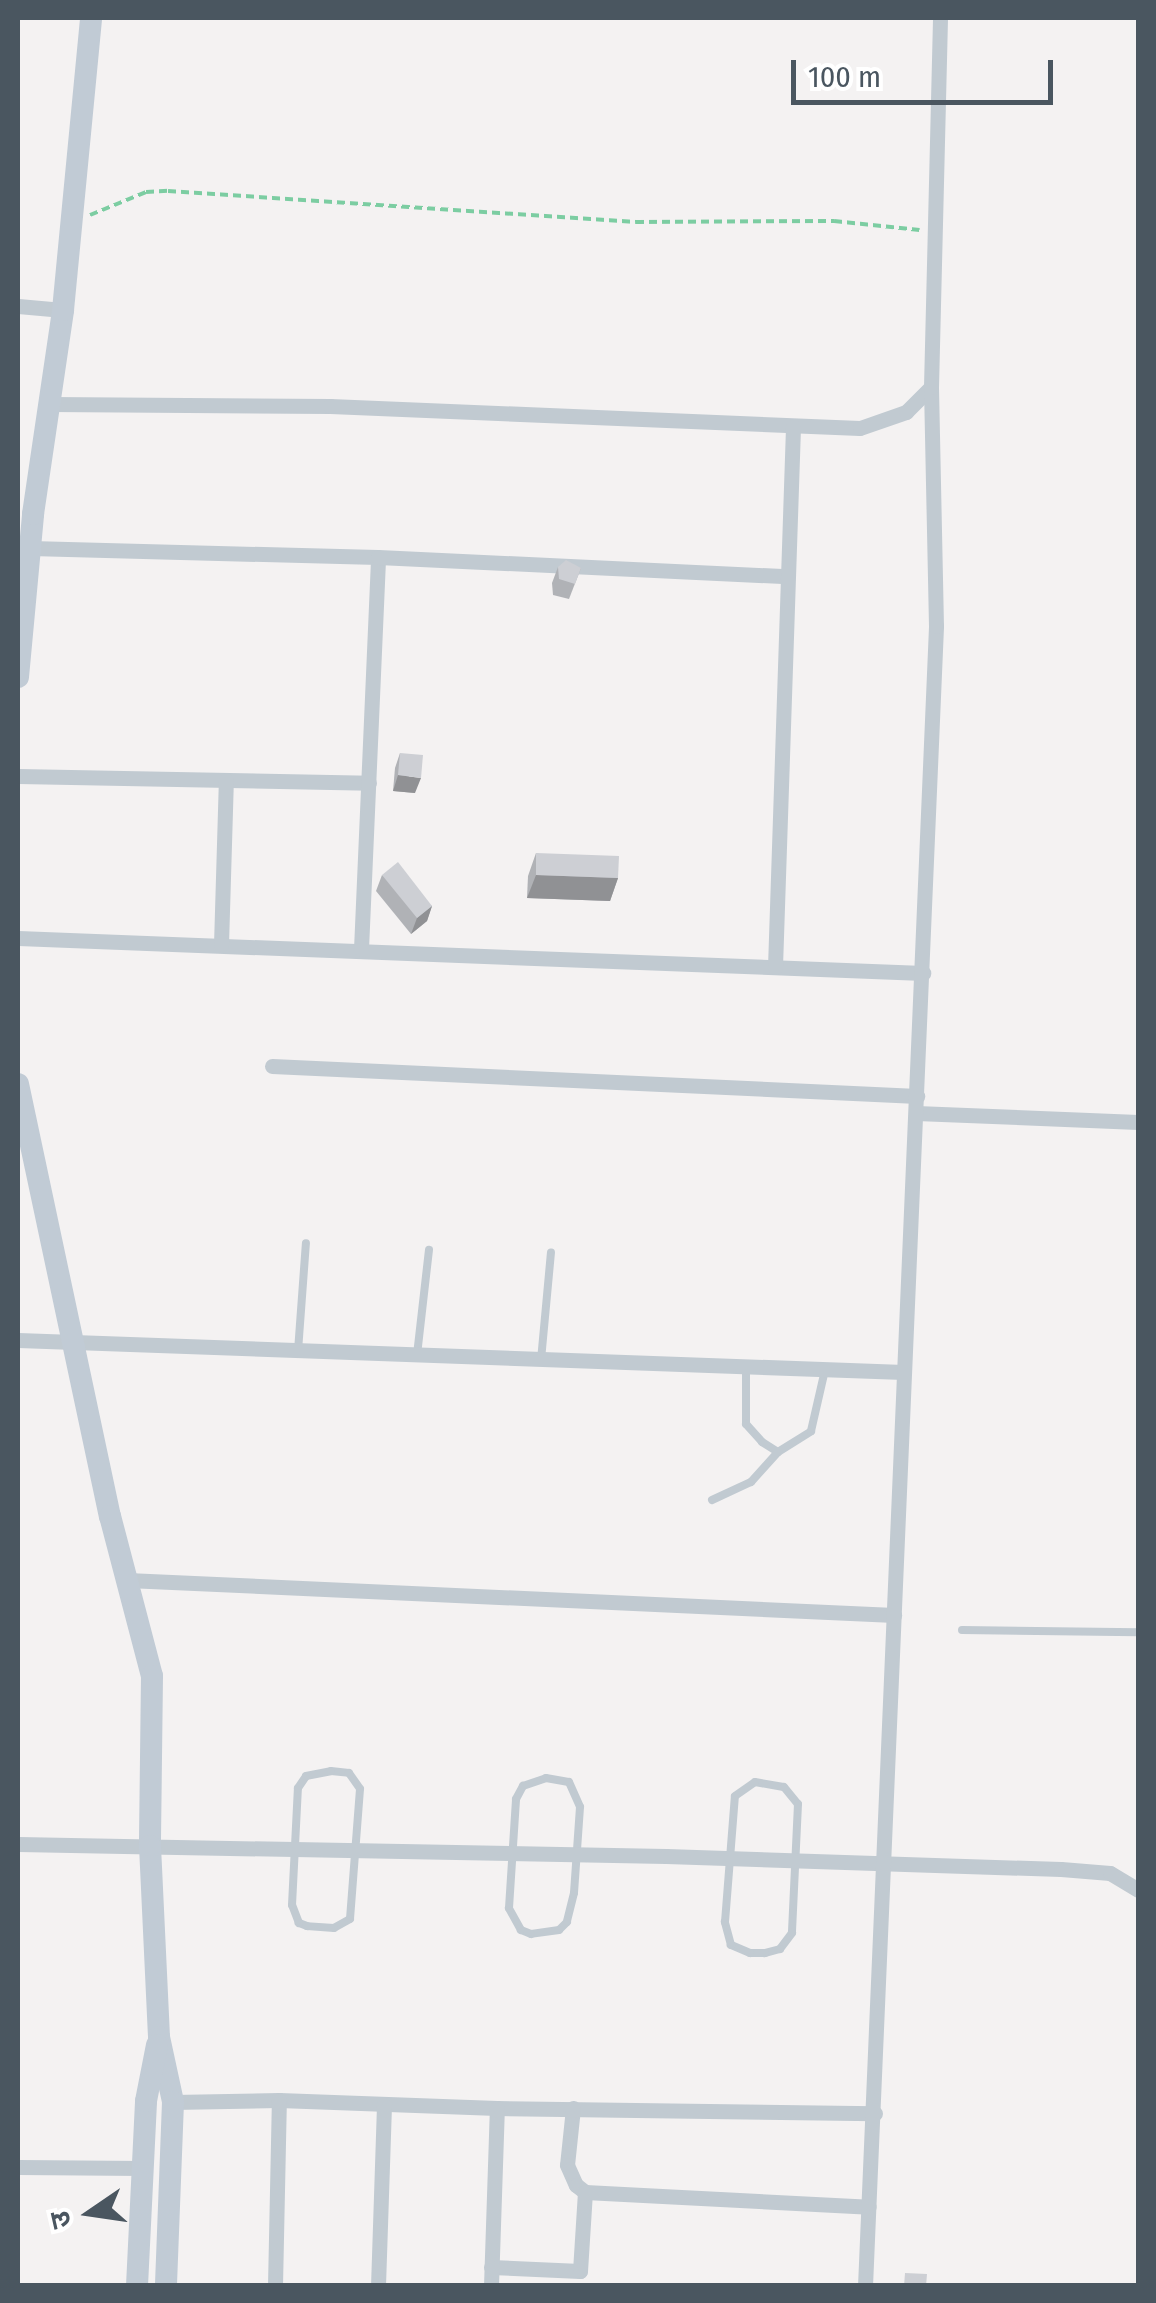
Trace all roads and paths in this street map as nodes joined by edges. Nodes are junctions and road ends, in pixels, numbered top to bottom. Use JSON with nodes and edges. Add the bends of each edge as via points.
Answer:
{"nodes":[{"id":1,"x":90,"y":18,"type":"edge"},
{"id":2,"x":940,"y":18,"type":"edge"},
{"id":3,"x":71,"y":224,"type":"junction"},
{"id":4,"x":934,"y":232,"type":"junction"},
{"id":5,"x":18,"y":306,"type":"edge"},
{"id":6,"x":62,"y":310,"type":"junction"},
{"id":7,"x":932,"y":386,"type":"junction"},
{"id":8,"x":49,"y":404,"type":"junction"},
{"id":9,"x":793,"y":426,"type":"junction"},
{"id":10,"x":30,"y":548,"type":"junction"},
{"id":11,"x":378,"y":557,"type":"junction"},
{"id":12,"x":788,"y":576,"type":"junction"},
{"id":13,"x":18,"y":677,"type":"edge"},
{"id":14,"x":18,"y":776,"type":"edge"},
{"id":15,"x":226,"y":780,"type":"junction"},
{"id":16,"x":369,"y":783,"type":"junction"},
{"id":17,"x":18,"y":938,"type":"edge"},
{"id":18,"x":221,"y":945,"type":"junction"},
{"id":19,"x":361,"y":949,"type":"junction"},
{"id":20,"x":776,"y":967,"type":"junction"},
{"id":21,"x":923,"y":974,"type":"junction"},
{"id":22,"x":272,"y":1066,"type":"dead end"},
{"id":23,"x":18,"y":1084,"type":"edge"},
{"id":24,"x":918,"y":1096,"type":"junction"},
{"id":25,"x":916,"y":1113,"type":"junction"},
{"id":26,"x":1138,"y":1122,"type":"edge"},
{"id":27,"x":306,"y":1243,"type":"dead end"},
{"id":28,"x":428,"y":1250,"type":"dead end"},
{"id":29,"x":551,"y":1252,"type":"dead end"},
{"id":30,"x":22,"y":1340,"type":"edge"},
{"id":31,"x":73,"y":1342,"type":"junction"},
{"id":32,"x":298,"y":1351,"type":"junction"},
{"id":33,"x":417,"y":1356,"type":"junction"},
{"id":34,"x":18,"y":1358,"type":"edge"},
{"id":35,"x":542,"y":1360,"type":"junction"},
{"id":36,"x":746,"y":1367,"type":"junction"},
{"id":37,"x":825,"y":1370,"type":"junction"},
{"id":38,"x":903,"y":1372,"type":"junction"},
{"id":39,"x":778,"y":1452,"type":"junction"},
{"id":40,"x":712,"y":1500,"type":"dead end"},
{"id":41,"x":127,"y":1580,"type":"junction"},
{"id":42,"x":894,"y":1615,"type":"junction"},
{"id":43,"x":962,"y":1630,"type":"dead end"},
{"id":44,"x":1138,"y":1632,"type":"edge"},
{"id":45,"x":18,"y":1844,"type":"edge"},
{"id":46,"x":150,"y":1846,"type":"junction"},
{"id":47,"x":294,"y":1850,"type":"junction"},
{"id":48,"x":357,"y":1851,"type":"junction"},
{"id":49,"x":512,"y":1854,"type":"junction"},
{"id":50,"x":577,"y":1855,"type":"junction"},
{"id":51,"x":730,"y":1860,"type":"junction"},
{"id":52,"x":798,"y":1863,"type":"junction"},
{"id":53,"x":885,"y":1866,"type":"junction"},
{"id":54,"x":1138,"y":1890,"type":"edge"},
{"id":55,"x":159,"y":2036,"type":"junction"},
{"id":56,"x":279,"y":2100,"type":"junction"},
{"id":57,"x":173,"y":2102,"type":"junction"},
{"id":58,"x":384,"y":2104,"type":"junction"},
{"id":59,"x":497,"y":2108,"type":"junction"},
{"id":60,"x":573,"y":2108,"type":"junction"},
{"id":61,"x":875,"y":2113,"type":"junction"},
{"id":62,"x":18,"y":2166,"type":"edge"},
{"id":63,"x":143,"y":2168,"type":"junction"},
{"id":64,"x":585,"y":2192,"type":"junction"},
{"id":65,"x":869,"y":2207,"type":"junction"},
{"id":66,"x":491,"y":2267,"type":"junction"},
{"id":67,"x":137,"y":2286,"type":"edge"},
{"id":68,"x":166,"y":2286,"type":"edge"},
{"id":69,"x":274,"y":2286,"type":"edge"},
{"id":70,"x":378,"y":2286,"type":"edge"},
{"id":71,"x":490,"y":2286,"type":"edge"},
{"id":72,"x":865,"y":2286,"type":"edge"}],
"edges":[{"from":1,"to":3,"type":"main road"},
{"from":2,"to":4,"type":"street"},
{"from":3,"to":4,"type":"path","via":[[146,192],[168,191],[616,221],[834,221]]},
{"from":3,"to":6,"type":"main road"},
{"from":4,"to":7,"type":"street"},
{"from":5,"to":6,"type":"street"},
{"from":6,"to":8,"type":"main road"},
{"from":7,"to":9,"type":"street","via":[[906,412],[883,422]]},
{"from":7,"to":21,"type":"street","via":[[936,626]]},
{"from":8,"to":9,"type":"street","via":[[330,406]]},
{"from":8,"to":10,"type":"main road"},
{"from":9,"to":12,"type":"street"},
{"from":10,"to":11,"type":"street"},
{"from":10,"to":13,"type":"main road"},
{"from":11,"to":12,"type":"street"},
{"from":11,"to":16,"type":"street"},
{"from":12,"to":20,"type":"street"},
{"from":14,"to":15,"type":"street"},
{"from":15,"to":16,"type":"street"},
{"from":15,"to":18,"type":"street"},
{"from":16,"to":19,"type":"street"},
{"from":17,"to":18,"type":"street"},
{"from":18,"to":19,"type":"street"},
{"from":19,"to":20,"type":"street"},
{"from":20,"to":21,"type":"street"},
{"from":21,"to":24,"type":"street"},
{"from":22,"to":24,"type":"street"},
{"from":23,"to":31,"type":"main road"},
{"from":24,"to":25,"type":"street"},
{"from":25,"to":26,"type":"street"},
{"from":25,"to":38,"type":"street"},
{"from":27,"to":32,"type":"lane"},
{"from":28,"to":33,"type":"lane"},
{"from":29,"to":35,"type":"lane"},
{"from":30,"to":31,"type":"street"},
{"from":30,"to":34,"type":"street"},
{"from":31,"to":32,"type":"street"},
{"from":31,"to":41,"type":"main road"},
{"from":32,"to":33,"type":"street"},
{"from":33,"to":35,"type":"street"},
{"from":35,"to":36,"type":"street"},
{"from":36,"to":37,"type":"street"},
{"from":36,"to":39,"type":"lane","via":[[746,1424]]},
{"from":37,"to":38,"type":"street"},
{"from":37,"to":39,"type":"lane","via":[[811,1431]]},
{"from":38,"to":42,"type":"street"},
{"from":39,"to":40,"type":"lane","via":[[751,1482]]},
{"from":41,"to":42,"type":"street"},
{"from":41,"to":46,"type":"main road","via":[[152,1676]]},
{"from":42,"to":53,"type":"street"},
{"from":43,"to":44,"type":"lane"},
{"from":45,"to":46,"type":"street"},
{"from":46,"to":47,"type":"street"},
{"from":46,"to":55,"type":"main road"},
{"from":47,"to":48,"type":"street"},
{"from":47,"to":48,"type":"lane","via":[[294,1916],[307,1926],[334,1928],[350,1919]]},
{"from":47,"to":48,"type":"lane","via":[[302,1780],[331,1771],[350,1773],[358,1782]]},
{"from":48,"to":49,"type":"street"},
{"from":49,"to":50,"type":"street"},
{"from":49,"to":50,"type":"lane","via":[[518,1791],[546,1778],[562,1779],[576,1792]]},
{"from":49,"to":50,"type":"lane","via":[[509,1908],[521,1930],[531,1934],[560,1930],[568,1922]]},
{"from":50,"to":51,"type":"street"},
{"from":51,"to":52,"type":"street"},
{"from":51,"to":52,"type":"lane","via":[[735,1796],[745,1785],[770,1782],[798,1804]]},
{"from":51,"to":52,"type":"lane","via":[[728,1937],[750,1953],[780,1949],[792,1933]]},
{"from":52,"to":53,"type":"street"},
{"from":53,"to":54,"type":"street","via":[[1110,1872]]},
{"from":53,"to":61,"type":"street"},
{"from":55,"to":57,"type":"main road"},
{"from":55,"to":63,"type":"main road","via":[[146,2101]]},
{"from":56,"to":57,"type":"street"},
{"from":56,"to":58,"type":"street"},
{"from":56,"to":69,"type":"street"},
{"from":57,"to":68,"type":"main road"},
{"from":58,"to":59,"type":"street"},
{"from":58,"to":70,"type":"street"},
{"from":59,"to":60,"type":"street"},
{"from":59,"to":66,"type":"street"},
{"from":60,"to":61,"type":"street"},
{"from":60,"to":64,"type":"street","via":[[567,2165]]},
{"from":61,"to":65,"type":"street"},
{"from":62,"to":63,"type":"street"},
{"from":63,"to":67,"type":"main road"},
{"from":64,"to":65,"type":"street"},
{"from":64,"to":66,"type":"street","via":[[580,2271]]},
{"from":65,"to":72,"type":"street"},
{"from":66,"to":71,"type":"street"}]}
